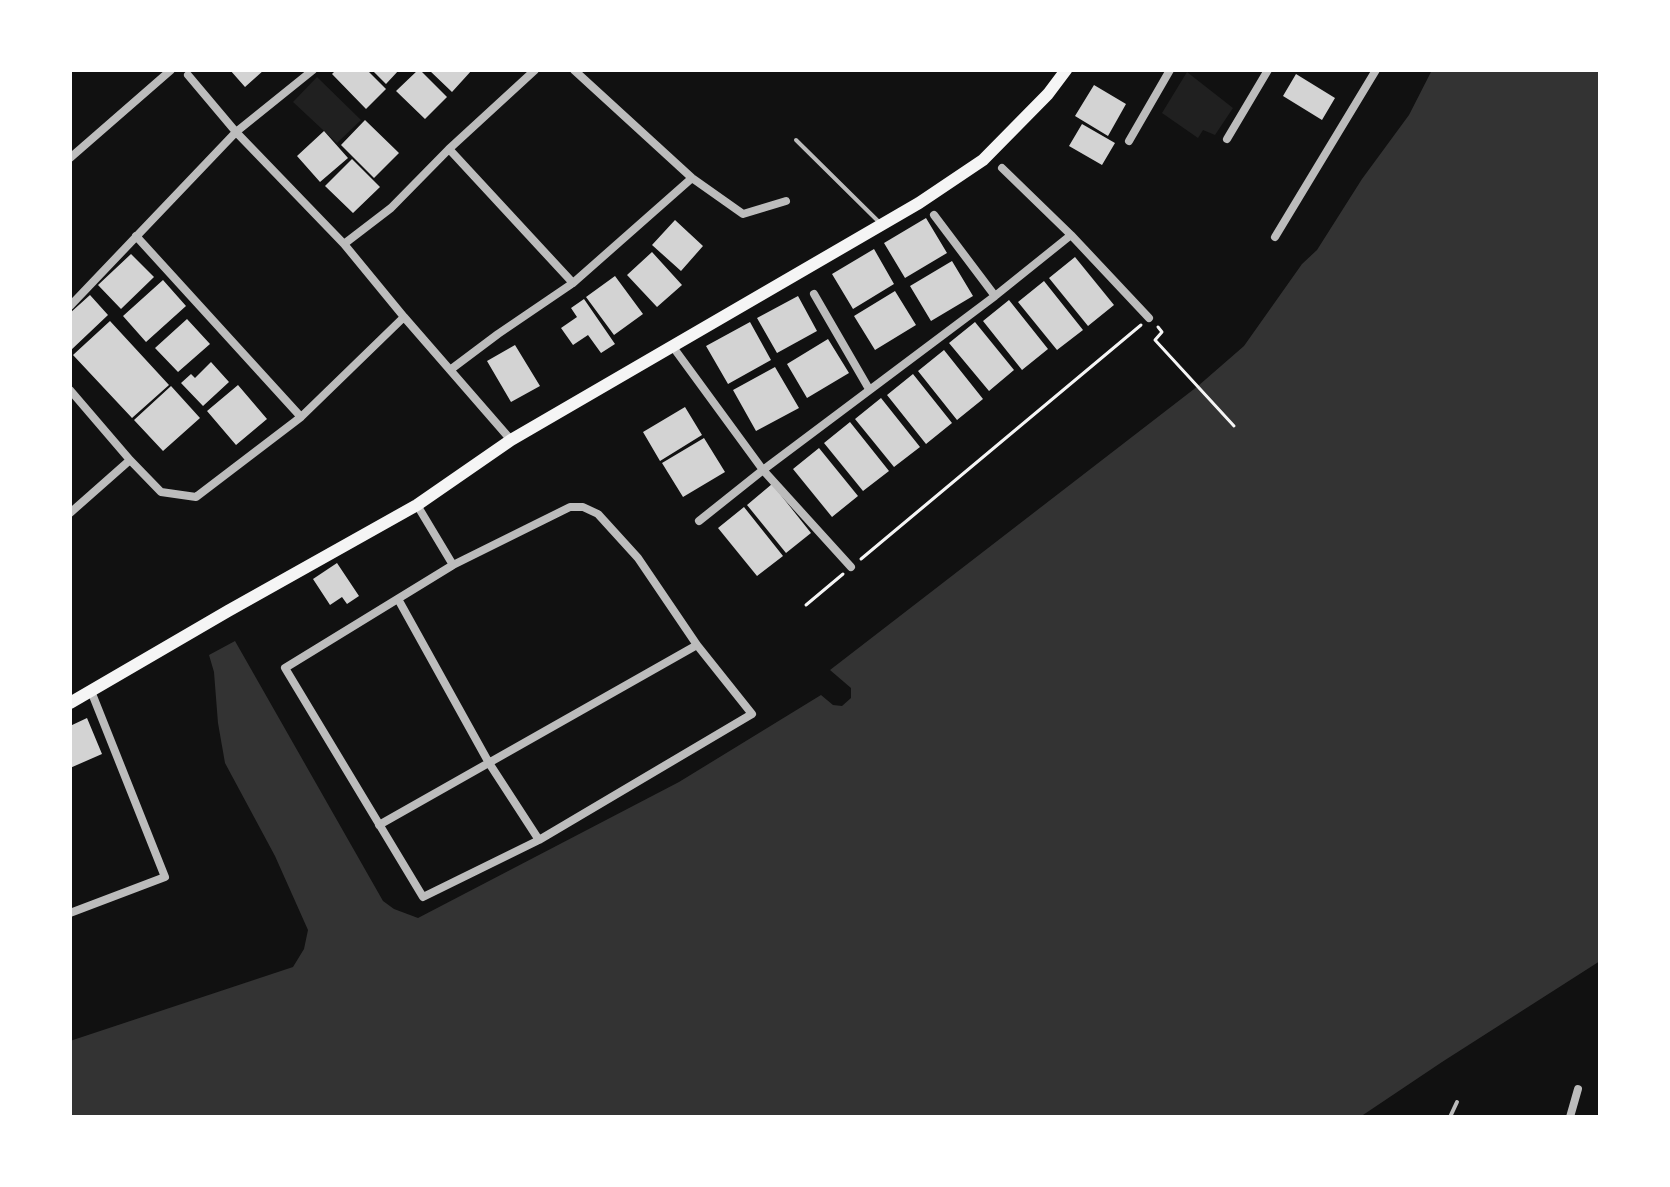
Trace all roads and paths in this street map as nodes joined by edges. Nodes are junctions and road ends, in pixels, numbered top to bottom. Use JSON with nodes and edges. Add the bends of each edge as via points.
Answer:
{"nodes":[{"id":1,"x":171,"y":70,"type":"edge"},
{"id":2,"x":313,"y":70,"type":"edge"},
{"id":3,"x":535,"y":70,"type":"edge"},
{"id":4,"x":574,"y":70,"type":"edge"},
{"id":5,"x":1066,"y":70,"type":"edge"},
{"id":6,"x":1170,"y":70,"type":"edge"},
{"id":7,"x":1268,"y":70,"type":"edge"},
{"id":8,"x":1376,"y":70,"type":"edge"},
{"id":9,"x":188,"y":75,"type":"dead end"},
{"id":10,"x":236,"y":132,"type":"junction"},
{"id":11,"x":1227,"y":139,"type":"dead end"},
{"id":12,"x":796,"y":140,"type":"dead end"},
{"id":13,"x":1129,"y":141,"type":"dead end"},
{"id":14,"x":449,"y":149,"type":"junction"},
{"id":15,"x":70,"y":158,"type":"edge"},
{"id":16,"x":1002,"y":168,"type":"dead end"},
{"id":17,"x":692,"y":178,"type":"junction"},
{"id":18,"x":786,"y":201,"type":"dead end"},
{"id":19,"x":934,"y":215,"type":"dead end"},
{"id":20,"x":881,"y":225,"type":"junction"},
{"id":21,"x":1071,"y":235,"type":"junction"},
{"id":22,"x":136,"y":236,"type":"junction"},
{"id":23,"x":1275,"y":237,"type":"dead end"},
{"id":24,"x":344,"y":244,"type":"junction"},
{"id":25,"x":573,"y":283,"type":"junction"},
{"id":26,"x":814,"y":294,"type":"dead end"},
{"id":27,"x":995,"y":296,"type":"junction"},
{"id":28,"x":70,"y":306,"type":"edge"},
{"id":29,"x":404,"y":317,"type":"junction"},
{"id":30,"x":1149,"y":318,"type":"junction"},
{"id":31,"x":673,"y":347,"type":"junction"},
{"id":32,"x":450,"y":370,"type":"junction"},
{"id":33,"x":869,"y":389,"type":"junction"},
{"id":34,"x":70,"y":390,"type":"edge"},
{"id":35,"x":301,"y":417,"type":"junction"},
{"id":36,"x":1234,"y":426,"type":"dead end"},
{"id":37,"x":511,"y":440,"type":"junction"},
{"id":38,"x":130,"y":460,"type":"junction"},
{"id":39,"x":763,"y":470,"type":"junction"},
{"id":40,"x":417,"y":505,"type":"junction"},
{"id":41,"x":70,"y":513,"type":"edge"},
{"id":42,"x":699,"y":521,"type":"dead end"},
{"id":43,"x":453,"y":565,"type":"junction"},
{"id":44,"x":851,"y":567,"type":"junction"},
{"id":45,"x":398,"y":599,"type":"junction"},
{"id":46,"x":806,"y":605,"type":"dead end"},
{"id":47,"x":697,"y":645,"type":"junction"},
{"id":48,"x":91,"y":691,"type":"junction"},
{"id":49,"x":70,"y":703,"type":"edge"},
{"id":50,"x":489,"y":763,"type":"junction"},
{"id":51,"x":379,"y":825,"type":"junction"},
{"id":52,"x":539,"y":840,"type":"junction"},
{"id":53,"x":70,"y":913,"type":"edge"},
{"id":54,"x":1578,"y":1089,"type":"dead end"},
{"id":55,"x":1457,"y":1102,"type":"dead end"},
{"id":56,"x":1450,"y":1117,"type":"edge"},
{"id":57,"x":1570,"y":1117,"type":"edge"}],
"edges":[{"from":1,"to":15,"type":"street"},
{"from":2,"to":10,"type":"street"},
{"from":3,"to":14,"type":"street"},
{"from":4,"to":17,"type":"street"},
{"from":5,"to":20,"type":"main road","via":[[984,159]]},
{"from":6,"to":13,"type":"street"},
{"from":7,"to":11,"type":"street"},
{"from":8,"to":23,"type":"street"},
{"from":9,"to":10,"type":"street"},
{"from":10,"to":22,"type":"street"},
{"from":10,"to":24,"type":"street"},
{"from":12,"to":20,"type":"lane"},
{"from":14,"to":24,"type":"street","via":[[391,208]]},
{"from":14,"to":25,"type":"street"},
{"from":16,"to":21,"type":"street"},
{"from":17,"to":18,"type":"street","via":[[743,214]]},
{"from":17,"to":25,"type":"street"},
{"from":19,"to":27,"type":"street"},
{"from":20,"to":31,"type":"main road"},
{"from":21,"to":27,"type":"street"},
{"from":21,"to":30,"type":"street"},
{"from":22,"to":28,"type":"street"},
{"from":22,"to":35,"type":"street"},
{"from":24,"to":29,"type":"street"},
{"from":25,"to":32,"type":"street"},
{"from":26,"to":33,"type":"street"},
{"from":27,"to":33,"type":"street"},
{"from":29,"to":32,"type":"street"},
{"from":29,"to":35,"type":"street"},
{"from":30,"to":36,"type":"path","via":[[1162,332],[1155,340]]},
{"from":30,"to":44,"type":"path"},
{"from":31,"to":37,"type":"main road"},
{"from":31,"to":39,"type":"street"},
{"from":32,"to":37,"type":"street"},
{"from":33,"to":39,"type":"street"},
{"from":34,"to":38,"type":"street"},
{"from":35,"to":38,"type":"street","via":[[196,497],[161,492]]},
{"from":37,"to":40,"type":"main road"},
{"from":38,"to":41,"type":"street"},
{"from":39,"to":42,"type":"street"},
{"from":39,"to":44,"type":"street"},
{"from":40,"to":43,"type":"street"},
{"from":40,"to":48,"type":"main road"},
{"from":43,"to":45,"type":"street"},
{"from":43,"to":47,"type":"street","via":[[570,507],[583,507],[598,514],[638,558]]},
{"from":44,"to":46,"type":"path"},
{"from":45,"to":50,"type":"street"},
{"from":45,"to":51,"type":"street","via":[[285,668]]},
{"from":47,"to":50,"type":"street"},
{"from":47,"to":52,"type":"street","via":[[752,714]]},
{"from":48,"to":49,"type":"main road"},
{"from":48,"to":53,"type":"street","via":[[165,877]]},
{"from":50,"to":51,"type":"street"},
{"from":50,"to":52,"type":"street"},
{"from":51,"to":52,"type":"street","via":[[423,897]]},
{"from":54,"to":57,"type":"street"},
{"from":55,"to":56,"type":"lane"}]}
